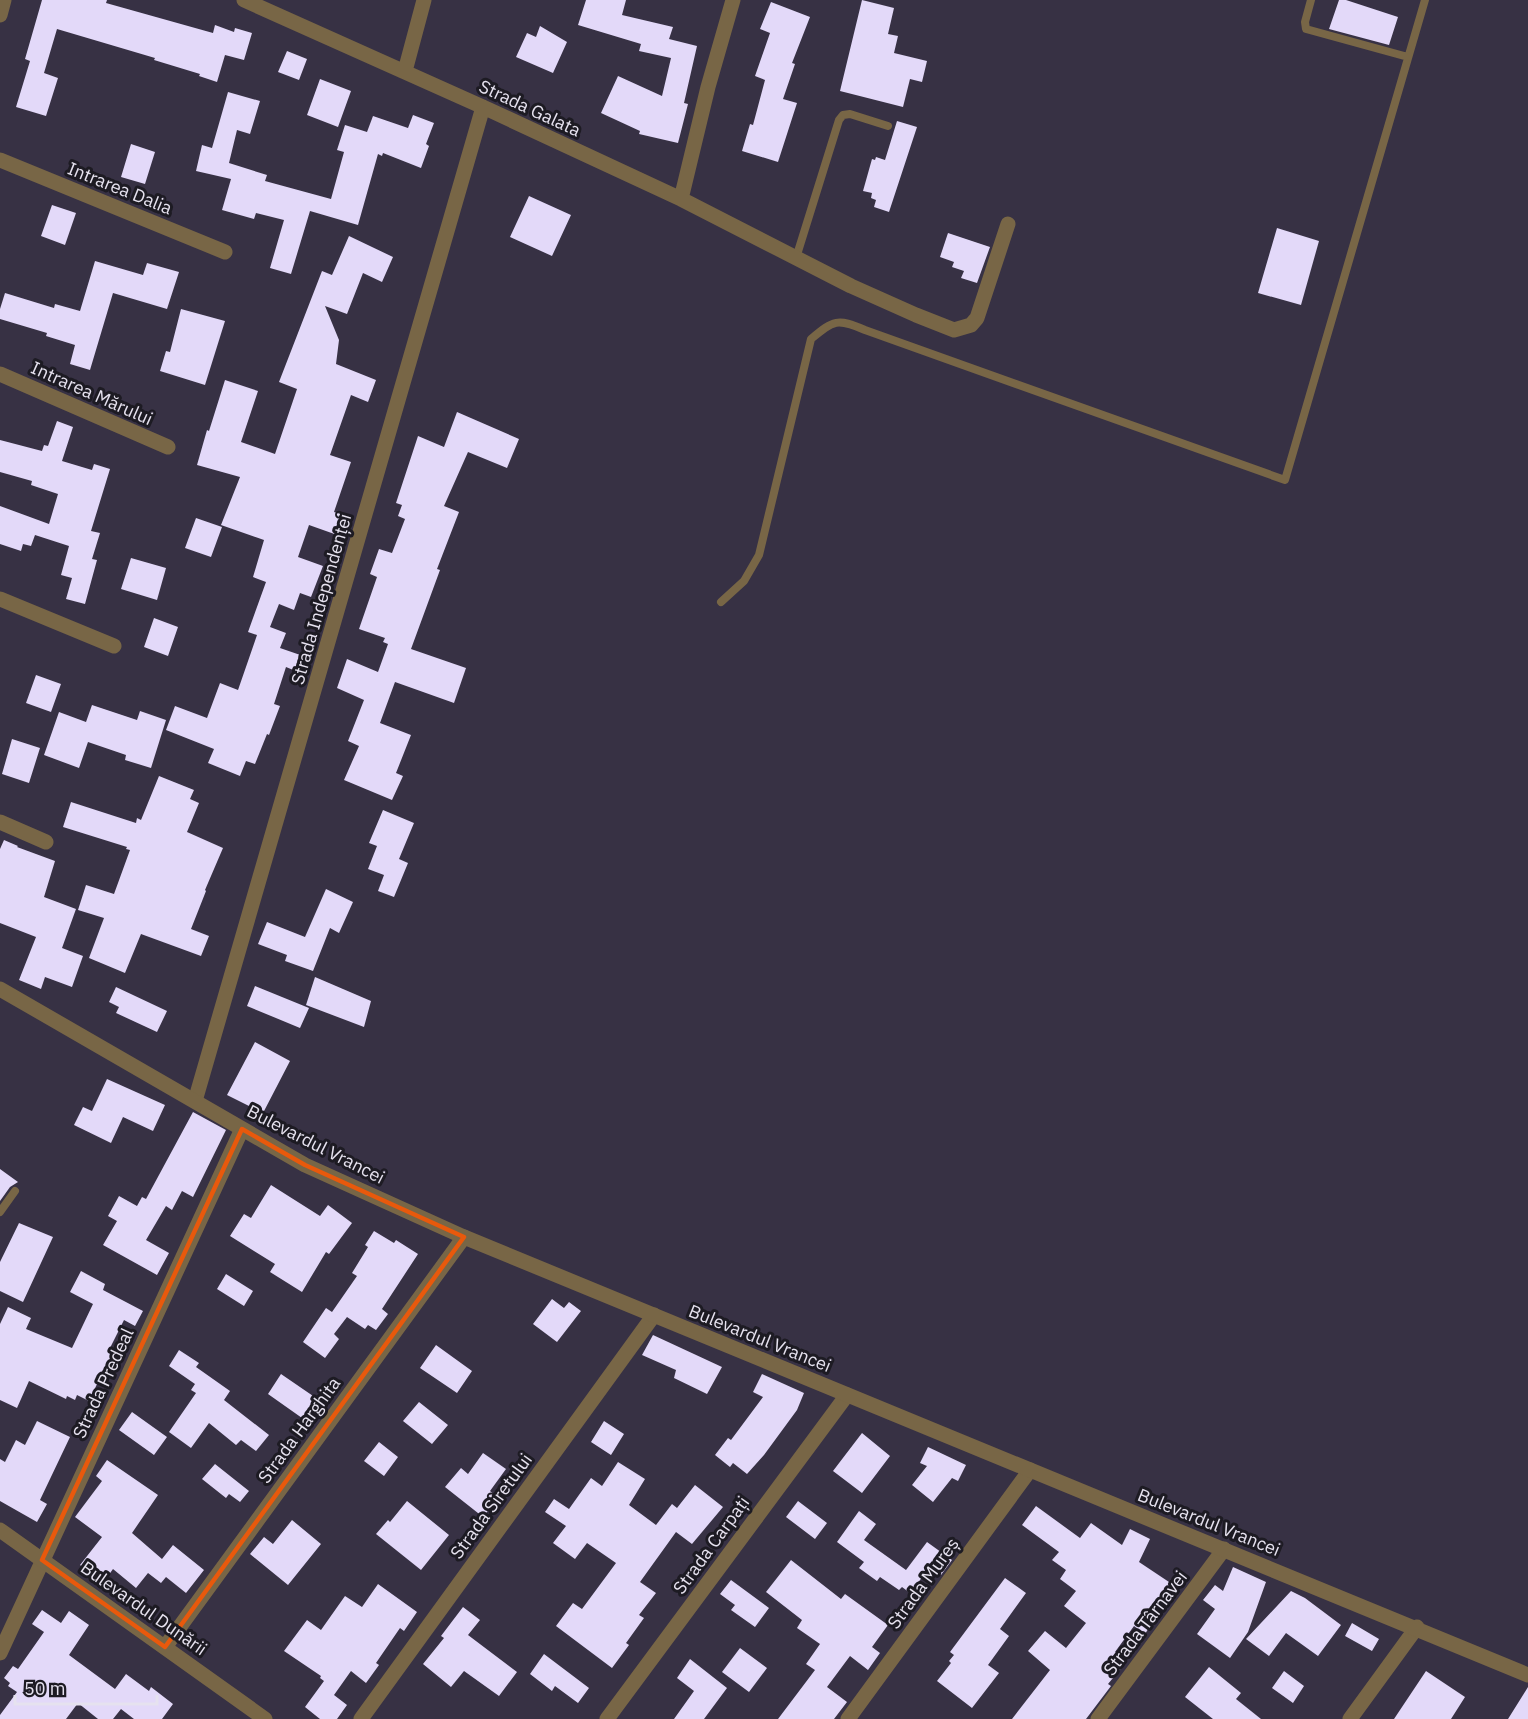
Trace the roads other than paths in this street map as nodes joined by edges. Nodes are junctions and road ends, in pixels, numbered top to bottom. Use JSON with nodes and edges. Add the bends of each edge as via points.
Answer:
{"nodes":[{"id":1,"x":4,"y":0,"type":"edge"},
{"id":2,"x":244,"y":0,"type":"edge"},
{"id":3,"x":424,"y":0,"type":"edge"},
{"id":4,"x":733,"y":0,"type":"edge"},
{"id":5,"x":1311,"y":0,"type":"edge"},
{"id":6,"x":1425,"y":0,"type":"edge"},
{"id":7,"x":0,"y":15,"type":"edge"},
{"id":8,"x":1408,"y":57,"type":"junction"},
{"id":9,"x":405,"y":71,"type":"junction"},
{"id":10,"x":483,"y":107,"type":"junction"},
{"id":11,"x":888,"y":126,"type":"dead end"},
{"id":12,"x":0,"y":159,"type":"edge"},
{"id":13,"x":681,"y":200,"type":"junction"},
{"id":14,"x":1008,"y":224,"type":"dead end"},
{"id":15,"x":225,"y":252,"type":"dead end"},
{"id":16,"x":796,"y":258,"type":"junction"},
{"id":17,"x":0,"y":374,"type":"edge"},
{"id":18,"x":168,"y":447,"type":"dead end"},
{"id":19,"x":0,"y":599,"type":"edge"},
{"id":20,"x":721,"y":602,"type":"dead end"},
{"id":21,"x":114,"y":646,"type":"dead end"},
{"id":22,"x":0,"y":822,"type":"edge"},
{"id":23,"x":46,"y":842,"type":"dead end"},
{"id":24,"x":0,"y":989,"type":"edge"},
{"id":25,"x":195,"y":1101,"type":"junction"},
{"id":26,"x":242,"y":1129,"type":"junction"},
{"id":27,"x":15,"y":1191,"type":"dead end"},
{"id":28,"x":0,"y":1212,"type":"edge"},
{"id":29,"x":464,"y":1237,"type":"junction"},
{"id":30,"x":654,"y":1316,"type":"junction"},
{"id":31,"x":847,"y":1395,"type":"junction"},
{"id":32,"x":1030,"y":1470,"type":"junction"},
{"id":33,"x":0,"y":1530,"type":"edge"},
{"id":34,"x":1224,"y":1549,"type":"junction"},
{"id":35,"x":42,"y":1560,"type":"junction"},
{"id":36,"x":1417,"y":1628,"type":"junction"},
{"id":37,"x":165,"y":1647,"type":"junction"},
{"id":38,"x":0,"y":1653,"type":"edge"},
{"id":39,"x":1528,"y":1675,"type":"edge"},
{"id":40,"x":265,"y":1719,"type":"edge"},
{"id":41,"x":361,"y":1719,"type":"edge"},
{"id":42,"x":607,"y":1719,"type":"edge"},
{"id":43,"x":848,"y":1719,"type":"edge"},
{"id":44,"x":1098,"y":1719,"type":"edge"},
{"id":45,"x":1350,"y":1719,"type":"edge"}],
"edges":[{"from":1,"to":7,"type":"street"},
{"from":2,"to":9,"type":"street","name":"Strada Galata"},
{"from":3,"to":9,"type":"street"},
{"from":4,"to":13,"type":"street"},
{"from":5,"to":8,"type":"lane","via":[[1306,29]]},
{"from":6,"to":8,"type":"lane"},
{"from":8,"to":20,"type":"lane","via":[[1285,480],[845,321],[828,324],[811,339],[759,555],[744,581]]},
{"from":9,"to":10,"type":"street","name":"Strada Galata"},
{"from":10,"to":13,"type":"street","name":"Strada Galata"},
{"from":10,"to":25,"type":"street","name":"Strada Independenței"},
{"from":11,"to":16,"type":"lane","via":[[850,114],[839,120]]},
{"from":12,"to":15,"type":"street","name":"Intrarea Dalia"},
{"from":13,"to":16,"type":"street","name":"Strada Galata"},
{"from":14,"to":16,"type":"street","name":"Strada Galata","via":[[977,318],[971,325],[954,330]]},
{"from":17,"to":18,"type":"street","name":"Intrarea Mărului"},
{"from":19,"to":21,"type":"street"},
{"from":22,"to":23,"type":"street"},
{"from":24,"to":25,"type":"street","name":"Bulevardul Vrancei"},
{"from":25,"to":26,"type":"street","name":"Bulevardul Vrancei"},
{"from":26,"to":29,"type":"street","name":"Bulevardul Vrancei","via":[[305,1165]]},
{"from":26,"to":35,"type":"street","name":"Strada Predeal"},
{"from":27,"to":28,"type":"lane"},
{"from":29,"to":30,"type":"street","name":"Bulevardul Vrancei"},
{"from":29,"to":37,"type":"street","name":"Strada Harghita"},
{"from":30,"to":31,"type":"street","name":"Bulevardul Vrancei"},
{"from":30,"to":41,"type":"street","name":"Strada Siretului"},
{"from":31,"to":32,"type":"street","name":"Bulevardul Vrancei"},
{"from":31,"to":42,"type":"street","name":"Strada Carpați"},
{"from":32,"to":34,"type":"street","name":"Bulevardul Vrancei"},
{"from":32,"to":43,"type":"street","name":"Strada Mureș"},
{"from":33,"to":35,"type":"street","name":"Bulevardul Dunării"},
{"from":34,"to":36,"type":"street","name":"Bulevardul Vrancei"},
{"from":34,"to":44,"type":"street","name":"Strada Târnavei"},
{"from":35,"to":37,"type":"street","name":"Bulevardul Dunării"},
{"from":35,"to":38,"type":"street","name":"Strada Predeal"},
{"from":36,"to":39,"type":"street","name":"Bulevardul Vrancei"},
{"from":36,"to":45,"type":"street"},
{"from":37,"to":40,"type":"street","name":"Bulevardul Dunării"}]}
